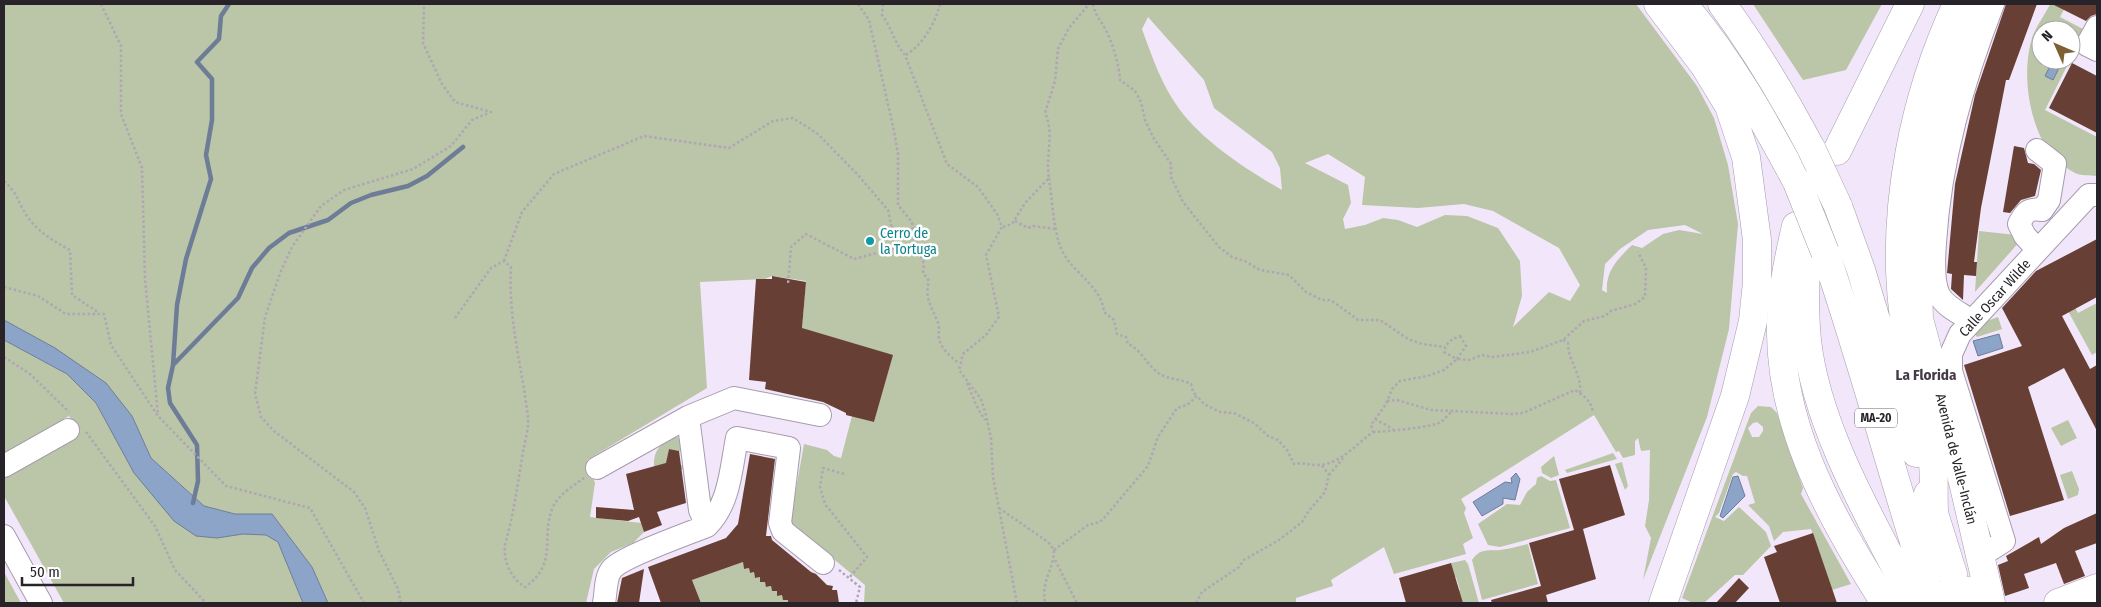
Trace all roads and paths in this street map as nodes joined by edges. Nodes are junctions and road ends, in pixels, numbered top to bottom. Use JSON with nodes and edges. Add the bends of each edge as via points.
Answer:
{"nodes":[{"id":1,"x":101,"y":4,"type":"edge"},
{"id":2,"x":424,"y":4,"type":"edge"},
{"id":3,"x":858,"y":4,"type":"edge"},
{"id":4,"x":883,"y":4,"type":"edge"},
{"id":5,"x":940,"y":4,"type":"edge"},
{"id":6,"x":1089,"y":4,"type":"edge"},
{"id":7,"x":1093,"y":4,"type":"edge"},
{"id":8,"x":1658,"y":4,"type":"edge"},
{"id":9,"x":1684,"y":4,"type":"edge"},
{"id":10,"x":1722,"y":4,"type":"edge"},
{"id":11,"x":1904,"y":4,"type":"edge"},
{"id":12,"x":1910,"y":4,"type":"edge"},
{"id":13,"x":1957,"y":4,"type":"edge"},
{"id":14,"x":1978,"y":4,"type":"edge"},
{"id":15,"x":1993,"y":4,"type":"edge"},
{"id":16,"x":2097,"y":26,"type":"edge"},
{"id":17,"x":2097,"y":50,"type":"edge"},
{"id":18,"x":905,"y":55,"type":"junction"},
{"id":19,"x":1826,"y":146,"type":"junction"},
{"id":20,"x":2037,"y":150,"type":"dead end"},
{"id":21,"x":1049,"y":178,"type":"junction"},
{"id":22,"x":4,"y":181,"type":"edge"},
{"id":23,"x":2097,"y":195,"type":"edge"},
{"id":24,"x":1015,"y":220,"type":"junction"},
{"id":25,"x":1796,"y":226,"type":"dead end"},
{"id":26,"x":1003,"y":228,"type":"dead end"},
{"id":27,"x":1057,"y":229,"type":"junction"},
{"id":28,"x":2038,"y":250,"type":"junction"},
{"id":29,"x":1638,"y":252,"type":"dead end"},
{"id":30,"x":1816,"y":252,"type":"junction"},
{"id":31,"x":504,"y":261,"type":"junction"},
{"id":32,"x":788,"y":284,"type":"dead end"},
{"id":33,"x":4,"y":287,"type":"edge"},
{"id":34,"x":101,"y":314,"type":"junction"},
{"id":35,"x":455,"y":318,"type":"dead end"},
{"id":36,"x":1972,"y":321,"type":"junction"},
{"id":37,"x":1563,"y":340,"type":"junction"},
{"id":38,"x":1445,"y":347,"type":"junction"},
{"id":39,"x":4,"y":357,"type":"edge"},
{"id":40,"x":1457,"y":359,"type":"junction"},
{"id":41,"x":959,"y":363,"type":"junction"},
{"id":42,"x":964,"y":377,"type":"junction"},
{"id":43,"x":1580,"y":393,"type":"junction"},
{"id":44,"x":1197,"y":396,"type":"junction"},
{"id":45,"x":1387,"y":401,"type":"junction"},
{"id":46,"x":1453,"y":410,"type":"junction"},
{"id":47,"x":1593,"y":413,"type":"dead end"},
{"id":48,"x":820,"y":415,"type":"dead end"},
{"id":49,"x":158,"y":416,"type":"junction"},
{"id":50,"x":688,"y":417,"type":"junction"},
{"id":51,"x":1375,"y":419,"type":"junction"},
{"id":52,"x":985,"y":420,"type":"junction"},
{"id":53,"x":75,"y":426,"type":"junction"},
{"id":54,"x":1393,"y":429,"type":"junction"},
{"id":55,"x":1373,"y":432,"type":"junction"},
{"id":56,"x":1344,"y":457,"type":"junction"},
{"id":57,"x":1321,"y":464,"type":"junction"},
{"id":58,"x":4,"y":466,"type":"edge"},
{"id":59,"x":597,"y":468,"type":"joint"},
{"id":60,"x":844,"y":474,"type":"dead end"},
{"id":61,"x":1329,"y":475,"type":"junction"},
{"id":62,"x":998,"y":507,"type":"junction"},
{"id":63,"x":1934,"y":511,"type":"junction"},
{"id":64,"x":707,"y":526,"type":"junction"},
{"id":65,"x":4,"y":536,"type":"edge"},
{"id":66,"x":1683,"y":546,"type":"junction"},
{"id":67,"x":1054,"y":550,"type":"junction"},
{"id":68,"x":1979,"y":557,"type":"junction"},
{"id":69,"x":1054,"y":560,"type":"junction"},
{"id":70,"x":824,"y":563,"type":"joint"},
{"id":71,"x":1953,"y":574,"type":"dead end"},
{"id":72,"x":849,"y":578,"type":"junction"},
{"id":73,"x":2097,"y":588,"type":"edge"},
{"id":74,"x":1901,"y":597,"type":"edge"},
{"id":75,"x":1989,"y":599,"type":"edge"},
{"id":76,"x":41,"y":603,"type":"edge"},
{"id":77,"x":206,"y":603,"type":"edge"},
{"id":78,"x":364,"y":603,"type":"edge"},
{"id":79,"x":402,"y":603,"type":"edge"},
{"id":80,"x":604,"y":603,"type":"edge"},
{"id":81,"x":856,"y":603,"type":"edge"},
{"id":82,"x":1017,"y":603,"type":"edge"},
{"id":83,"x":1045,"y":603,"type":"edge"},
{"id":84,"x":1077,"y":603,"type":"edge"},
{"id":85,"x":1196,"y":603,"type":"edge"},
{"id":86,"x":1648,"y":603,"type":"edge"},
{"id":87,"x":1663,"y":603,"type":"edge"},
{"id":88,"x":2058,"y":603,"type":"edge"}],
"edges":[{"from":1,"to":49,"type":"path","via":[[120,46],[121,114],[142,168],[145,279]]},
{"from":2,"to":79,"type":"path","via":[[423,43],[442,84],[455,102],[491,112],[472,120],[451,146],[413,169],[344,190],[321,206],[292,247],[278,280],[265,318],[255,394],[261,417],[274,431],[354,492],[365,508],[379,551]]},
{"from":3,"to":41,"type":"path","via":[[869,20],[894,132],[898,154],[898,205],[912,222],[924,264],[923,273],[929,281],[928,305],[939,324],[939,340],[950,357]]},
{"from":4,"to":18,"type":"path","via":[[882,15]]},
{"from":5,"to":18,"type":"path","via":[[918,48]]},
{"from":6,"to":21,"type":"path","via":[[1069,28],[1058,49],[1055,81],[1045,113],[1050,136]]},
{"from":7,"to":38,"type":"path","via":[[1096,17],[1107,34],[1120,80],[1135,91],[1141,102],[1153,137],[1171,164],[1171,176],[1182,202],[1218,247],[1260,270],[1289,276],[1306,292],[1322,300],[1331,300],[1358,320],[1380,320],[1408,339]]},
{"from":8,"to":66,"type":"main road","via":[[1704,65],[1729,106],[1746,157],[1757,240],[1753,321],[1735,396]]},
{"from":9,"to":30,"type":"main road","number":"MA-20","bridge":true,"via":[[1728,64],[1797,182]]},
{"from":10,"to":19,"type":"main road","number":"MA-20","via":[[1784,98]]},
{"from":11,"to":19,"type":"main road"},
{"from":12,"to":19,"type":"main road"},
{"from":13,"to":63,"type":"main road","via":[[1921,95],[1907,168],[1900,250],[1903,310],[1932,454]]},
{"from":14,"to":68,"type":"main road","name":"Avenida de Valle-Inclán","via":[[1955,57],[1926,159],[1917,252],[1920,319],[1961,473]]},
{"from":15,"to":36,"type":"street","via":[[1974,55],[1945,157],[1936,218],[1934,264],[1939,295],[1946,304]]},
{"from":16,"to":17,"type":"street","via":[[2087,44]]},
{"from":18,"to":41,"type":"path","via":[[947,164],[978,187],[1002,227],[986,255],[1000,317],[986,335],[963,354]]},
{"from":19,"to":63,"type":"main road","number":"MA-20","bridge":true,"via":[[1838,206],[1861,270]]},
{"from":20,"to":28,"type":"street","via":[[2055,164],[2049,200],[2042,210],[2033,208],[2025,212],[2020,224],[2025,236]]},
{"from":21,"to":24,"type":"path"},
{"from":21,"to":27,"type":"path"},
{"from":22,"to":34,"type":"path","via":[[16,192],[32,222],[48,238],[70,250],[72,295]]},
{"from":23,"to":28,"type":"street","name":"Calle Oscar Wilde","via":[[2089,195]]},
{"from":24,"to":26,"type":"path"},
{"from":24,"to":27,"type":"path","via":[[1028,228]]},
{"from":25,"to":74,"type":"main road","via":[[1786,269],[1782,342],[1786,386],[1798,437],[1816,486],[1851,551]]},
{"from":27,"to":44,"type":"path","via":[[1059,243],[1067,258],[1103,300],[1104,312],[1114,320],[1117,334],[1126,337],[1128,344],[1137,348],[1163,376],[1191,384]]},
{"from":28,"to":36,"type":"street","name":"Calle Oscar Wilde"},
{"from":29,"to":37,"type":"path","via":[[1646,268],[1645,297],[1605,316],[1584,321]]},
{"from":30,"to":74,"type":"main road","number":"MA-20","via":[[1850,326],[1889,465]]},
{"from":30,"to":74,"type":"main road","via":[[1804,294],[1807,342],[1816,386]]},
{"from":31,"to":32,"type":"path","via":[[522,212],[554,174],[644,136],[729,148],[773,121],[793,118],[818,134],[888,210],[896,248],[854,259],[806,234],[791,246]]},
{"from":31,"to":35,"type":"path","via":[[491,268]]},
{"from":31,"to":59,"type":"path","via":[[511,267],[509,298],[513,337],[528,420],[512,520],[504,546],[516,582],[525,587],[545,563],[553,506]]},
{"from":33,"to":34,"type":"path","via":[[38,296],[66,314]]},
{"from":34,"to":49,"type":"path","via":[[104,314],[111,345]]},
{"from":36,"to":68,"type":"street","name":"Calle Oscar Wilde","via":[[1960,334],[1951,354],[1951,371],[2004,541]]},
{"from":37,"to":40,"type":"path","via":[[1530,352]]},
{"from":37,"to":43,"type":"path","via":[[1568,343],[1579,377]]},
{"from":38,"to":40,"type":"path","via":[[1444,352]]},
{"from":38,"to":40,"type":"path","via":[[1453,338],[1460,336],[1466,346]]},
{"from":39,"to":53,"type":"path","via":[[30,374],[62,402]]},
{"from":40,"to":45,"type":"path","via":[[1444,370],[1400,381]]},
{"from":41,"to":42,"type":"path"},
{"from":42,"to":52,"type":"path"},
{"from":42,"to":52,"type":"path","via":[[980,399]]},
{"from":43,"to":46,"type":"path","via":[[1575,390],[1523,413]]},
{"from":43,"to":47,"type":"path","via":[[1593,407]]},
{"from":44,"to":57,"type":"path","via":[[1204,404],[1220,412],[1234,413],[1254,423],[1268,436],[1278,440],[1294,464]]},
{"from":44,"to":67,"type":"path","via":[[1187,405],[1176,408],[1158,436],[1148,466],[1104,518],[1088,525]]},
{"from":45,"to":46,"type":"path","via":[[1397,400],[1431,410]]},
{"from":45,"to":51,"type":"path"},
{"from":46,"to":54,"type":"path","via":[[1440,423]]},
{"from":48,"to":50,"type":"street","via":[[734,389]]},
{"from":49,"to":78,"type":"path","via":[[226,486],[310,508]]},
{"from":50,"to":59,"type":"street"},
{"from":50,"to":64,"type":"street","via":[[700,510]]},
{"from":51,"to":54,"type":"path"},
{"from":51,"to":55,"type":"path","via":[[1371,425]]},
{"from":52,"to":62,"type":"path","via":[[991,438]]},
{"from":53,"to":58,"type":"street"},
{"from":53,"to":77,"type":"path","via":[[155,526],[175,570]]},
{"from":54,"to":55,"type":"path"},
{"from":55,"to":56,"type":"path"},
{"from":56,"to":57,"type":"path"},
{"from":56,"to":61,"type":"path"},
{"from":57,"to":61,"type":"path"},
{"from":60,"to":72,"type":"path","via":[[823,468],[820,486],[825,504],[867,557]]},
{"from":61,"to":85,"type":"path","via":[[1325,492],[1302,522],[1208,587]]},
{"from":62,"to":67,"type":"path","via":[[1048,542]]},
{"from":62,"to":82,"type":"path"},
{"from":63,"to":71,"type":"main road","number":"MA-20"},
{"from":64,"to":70,"type":"street","via":[[723,506],[737,438],[789,448],[780,523],[783,530]]},
{"from":64,"to":80,"type":"street","via":[[625,560],[612,569]]},
{"from":65,"to":76,"type":"street"},
{"from":66,"to":86,"type":"main road","via":[[1658,579]]},
{"from":66,"to":87,"type":"main road"},
{"from":67,"to":69,"type":"path"},
{"from":68,"to":75,"type":"main road","name":"Avenida de Valle-Inclán"},
{"from":69,"to":83,"type":"path","via":[[1045,579]]},
{"from":69,"to":84,"type":"path"},
{"from":70,"to":72,"type":"path","via":[[833,565]]},
{"from":72,"to":81,"type":"path","via":[[860,587]]},
{"from":73,"to":88,"type":"main road"},
{"from":74,"to":75,"type":"main road","via":[[1970,589]]}]}
